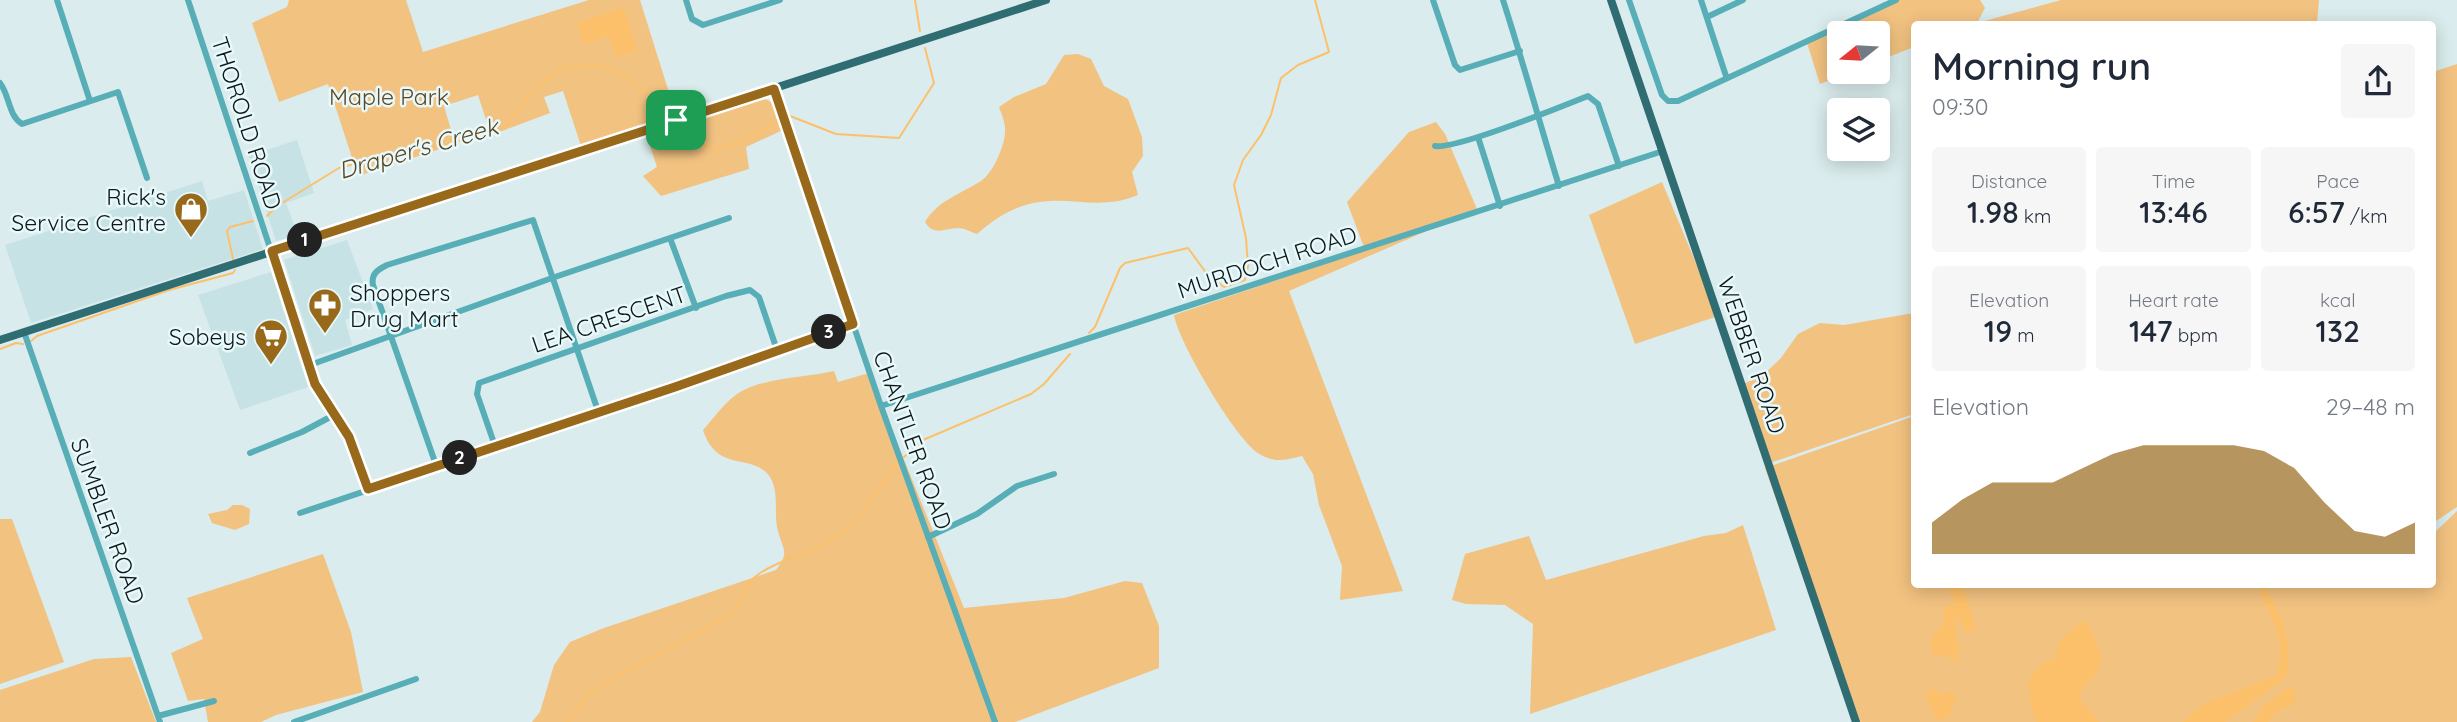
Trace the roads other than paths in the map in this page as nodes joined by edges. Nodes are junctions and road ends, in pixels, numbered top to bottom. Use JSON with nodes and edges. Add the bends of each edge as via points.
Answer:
{"nodes":[{"id":1,"x":57,"y":0,"type":"edge"},
{"id":2,"x":188,"y":0,"type":"edge"},
{"id":3,"x":686,"y":0,"type":"edge"},
{"id":4,"x":780,"y":0,"type":"edge"},
{"id":5,"x":1046,"y":0,"type":"edge"},
{"id":6,"x":1433,"y":0,"type":"edge"},
{"id":7,"x":1503,"y":0,"type":"edge"},
{"id":8,"x":1611,"y":0,"type":"edge"},
{"id":9,"x":1629,"y":0,"type":"edge"},
{"id":10,"x":1700,"y":0,"type":"edge"},
{"id":11,"x":1743,"y":0,"type":"edge"},
{"id":12,"x":1896,"y":0,"type":"edge"},
{"id":13,"x":1036,"y":1,"type":"edge"},
{"id":14,"x":1707,"y":17,"type":"junction"},
{"id":15,"x":1520,"y":51,"type":"junction"},
{"id":16,"x":1726,"y":76,"type":"junction"},
{"id":17,"x":0,"y":83,"type":"edge"},
{"id":18,"x":774,"y":89,"type":"junction"},
{"id":19,"x":90,"y":101,"type":"junction"},
{"id":20,"x":1537,"y":116,"type":"junction"},
{"id":21,"x":1478,"y":137,"type":"junction"},
{"id":22,"x":1435,"y":146,"type":"dead end"},
{"id":23,"x":1663,"y":151,"type":"junction"},
{"id":24,"x":1619,"y":166,"type":"junction"},
{"id":25,"x":147,"y":178,"type":"dead end"},
{"id":26,"x":1559,"y":186,"type":"junction"},
{"id":27,"x":1500,"y":206,"type":"junction"},
{"id":28,"x":729,"y":218,"type":"dead end"},
{"id":29,"x":670,"y":238,"type":"junction"},
{"id":30,"x":272,"y":251,"type":"junction"},
{"id":31,"x":552,"y":278,"type":"junction"},
{"id":32,"x":696,"y":308,"type":"junction"},
{"id":33,"x":853,"y":324,"type":"junction"},
{"id":34,"x":24,"y":332,"type":"junction"},
{"id":35,"x":390,"y":337,"type":"junction"},
{"id":36,"x":0,"y":340,"type":"edge"},
{"id":37,"x":578,"y":349,"type":"junction"},
{"id":38,"x":778,"y":350,"type":"junction"},
{"id":39,"x":310,"y":365,"type":"junction"},
{"id":40,"x":881,"y":406,"type":"junction"},
{"id":41,"x":598,"y":411,"type":"junction"},
{"id":42,"x":334,"y":415,"type":"junction"},
{"id":43,"x":495,"y":446,"type":"junction"},
{"id":44,"x":250,"y":453,"type":"dead end"},
{"id":45,"x":436,"y":465,"type":"junction"},
{"id":46,"x":1054,"y":474,"type":"dead end"},
{"id":47,"x":368,"y":489,"type":"junction"},
{"id":48,"x":300,"y":513,"type":"dead end"},
{"id":49,"x":928,"y":537,"type":"junction"},
{"id":50,"x":416,"y":679,"type":"dead end"},
{"id":51,"x":214,"y":701,"type":"dead end"},
{"id":52,"x":159,"y":719,"type":"edge"},
{"id":53,"x":293,"y":722,"type":"edge"},
{"id":54,"x":995,"y":722,"type":"edge"},
{"id":55,"x":1856,"y":722,"type":"edge"}],
"edges":[{"from":1,"to":19,"type":"street"},
{"from":2,"to":30,"type":"street","name":"THOROLD ROAD"},
{"from":3,"to":4,"type":"street","via":[[694,25]]},
{"from":5,"to":13,"type":"main road"},
{"from":6,"to":15,"type":"street","via":[[1460,70]]},
{"from":7,"to":15,"type":"street"},
{"from":8,"to":23,"type":"main road","name":"WEBBER ROAD"},
{"from":9,"to":16,"type":"street","via":[[1668,101],[1678,101]]},
{"from":10,"to":14,"type":"street"},
{"from":11,"to":14,"type":"street"},
{"from":12,"to":16,"type":"street"},
{"from":13,"to":18,"type":"main road"},
{"from":14,"to":16,"type":"street"},
{"from":15,"to":20,"type":"street"},
{"from":17,"to":19,"type":"street","via":[[15,119],[22,124]]},
{"from":18,"to":30,"type":"main road"},
{"from":18,"to":33,"type":"street","name":"CHANTLER ROAD"},
{"from":19,"to":25,"type":"street","via":[[118,92]]},
{"from":20,"to":21,"type":"street"},
{"from":20,"to":24,"type":"street","via":[[1588,96],[1594,99]]},
{"from":20,"to":26,"type":"street"},
{"from":21,"to":22,"type":"street","via":[[1443,148]]},
{"from":21,"to":27,"type":"street"},
{"from":23,"to":24,"type":"street","name":"MURDOCH ROAD"},
{"from":23,"to":55,"type":"main road","name":"WEBBER ROAD"},
{"from":24,"to":26,"type":"street","name":"MURDOCH ROAD"},
{"from":26,"to":27,"type":"street","name":"MURDOCH ROAD"},
{"from":27,"to":40,"type":"street","name":"MURDOCH ROAD"},
{"from":28,"to":29,"type":"street"},
{"from":29,"to":31,"type":"street"},
{"from":29,"to":32,"type":"street"},
{"from":30,"to":34,"type":"main road"},
{"from":30,"to":39,"type":"street","name":"THOROLD ROAD"},
{"from":31,"to":35,"type":"street"},
{"from":31,"to":35,"type":"street","via":[[533,220],[387,265],[372,279]]},
{"from":31,"to":37,"type":"street"},
{"from":32,"to":37,"type":"street","name":"LEA CRESCENT"},
{"from":32,"to":38,"type":"street","name":"LEA CRESCENT","via":[[743,291],[754,292]]},
{"from":33,"to":38,"type":"street"},
{"from":33,"to":40,"type":"street","name":"CHANTLER ROAD"},
{"from":34,"to":36,"type":"main road"},
{"from":34,"to":52,"type":"street","name":"SUMBLER ROAD"},
{"from":35,"to":39,"type":"street"},
{"from":35,"to":45,"type":"street"},
{"from":37,"to":41,"type":"street"},
{"from":37,"to":43,"type":"street","name":"LEA CRESCENT","via":[[479,383],[477,394]]},
{"from":38,"to":41,"type":"street"},
{"from":39,"to":42,"type":"street","name":"THOROLD ROAD","via":[[319,393]]},
{"from":40,"to":49,"type":"street","name":"CHANTLER ROAD"},
{"from":41,"to":43,"type":"street"},
{"from":42,"to":44,"type":"street"},
{"from":42,"to":47,"type":"street","name":"THOROLD ROAD","via":[[349,437]]},
{"from":43,"to":45,"type":"street"},
{"from":45,"to":47,"type":"street"},
{"from":46,"to":49,"type":"street","via":[[1017,486],[976,514]]},
{"from":47,"to":48,"type":"street"},
{"from":49,"to":54,"type":"street","name":"CHANTLER ROAD"},
{"from":50,"to":53,"type":"street"},
{"from":51,"to":52,"type":"street"}]}
